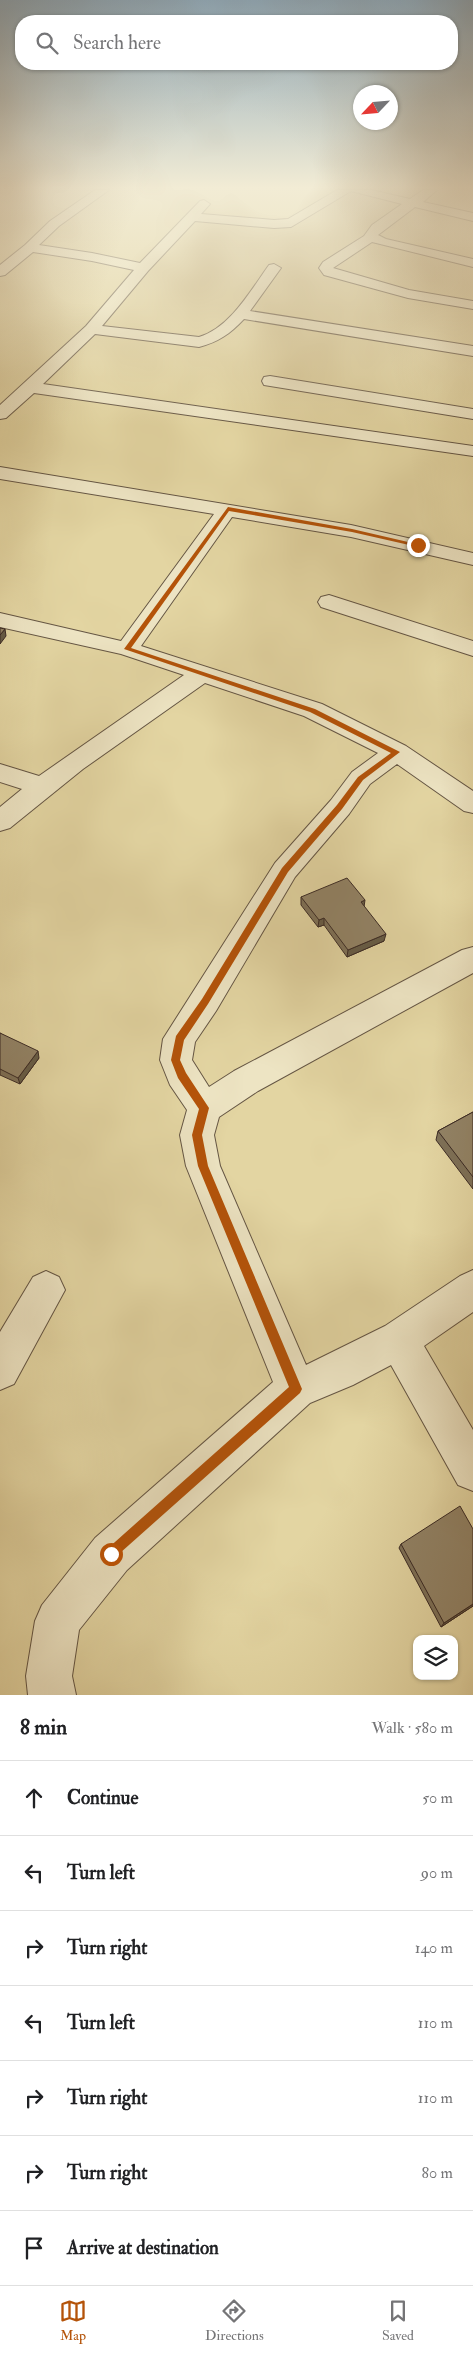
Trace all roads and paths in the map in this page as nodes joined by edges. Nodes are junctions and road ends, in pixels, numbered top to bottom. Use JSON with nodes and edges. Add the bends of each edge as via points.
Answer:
{"nodes":[{"id":1,"x":142,"y":269,"type":"edge"},
{"id":2,"x":273,"y":269,"type":"edge"},
{"id":3,"x":327,"y":269,"type":"edge"},
{"id":4,"x":473,"y":305,"type":"edge"},
{"id":5,"x":240,"y":314,"type":"junction"},
{"id":6,"x":91,"y":329,"type":"junction"},
{"id":7,"x":473,"y":351,"type":"edge"},
{"id":8,"x":270,"y":381,"type":"dead end"},
{"id":9,"x":30,"y":387,"type":"junction"},
{"id":10,"x":0,"y":414,"type":"edge"},
{"id":11,"x":473,"y":414,"type":"edge"},
{"id":12,"x":473,"y":451,"type":"edge"},
{"id":13,"x":0,"y":473,"type":"edge"},
{"id":14,"x":228,"y":509,"type":"junction"},
{"id":15,"x":473,"y":558,"type":"edge"},
{"id":16,"x":329,"y":602,"type":"dead end"},
{"id":17,"x":0,"y":620,"type":"edge"},
{"id":18,"x":127,"y":649,"type":"junction"},
{"id":19,"x":473,"y":649,"type":"edge"},
{"id":20,"x":203,"y":673,"type":"junction"},
{"id":21,"x":397,"y":752,"type":"junction"},
{"id":22,"x":0,"y":774,"type":"edge"},
{"id":23,"x":42,"y":786,"type":"junction"},
{"id":24,"x":473,"y":804,"type":"edge"},
{"id":25,"x":0,"y":821,"type":"edge"},
{"id":26,"x":473,"y":959,"type":"edge"},
{"id":27,"x":204,"y":1108,"type":"junction"},
{"id":28,"x":473,"y":1289,"type":"edge"},
{"id":29,"x":46,"y":1290,"type":"dead end"},
{"id":30,"x":399,"y":1340,"type":"junction"},
{"id":31,"x":0,"y":1370,"type":"edge"},
{"id":32,"x":296,"y":1389,"type":"junction"},
{"id":33,"x":473,"y":1470,"type":"edge"},
{"id":34,"x":52,"y":1695,"type":"edge"}],
"edges":[{"from":1,"to":6,"type":"street"},
{"from":2,"to":5,"type":"street"},
{"from":3,"to":4,"type":"street","via":[[408,294]]},
{"from":5,"to":6,"type":"street","via":[[217,338],[209,341]]},
{"from":5,"to":7,"type":"street"},
{"from":6,"to":9,"type":"street"},
{"from":8,"to":11,"type":"street"},
{"from":9,"to":10,"type":"street"},
{"from":9,"to":12,"type":"street"},
{"from":13,"to":14,"type":"street"},
{"from":14,"to":15,"type":"street","via":[[352,530]]},
{"from":14,"to":18,"type":"street"},
{"from":16,"to":19,"type":"street"},
{"from":17,"to":18,"type":"street"},
{"from":18,"to":20,"type":"street"},
{"from":20,"to":21,"type":"street","via":[[313,710]]},
{"from":20,"to":23,"type":"street"},
{"from":21,"to":24,"type":"street"},
{"from":21,"to":27,"type":"street","via":[[361,778],[285,870],[179,1039],[176,1060]]},
{"from":22,"to":23,"type":"street"},
{"from":23,"to":25,"type":"street"},
{"from":26,"to":27,"type":"street","via":[[246,1081]]},
{"from":27,"to":32,"type":"street","via":[[197,1135],[203,1166]]},
{"from":28,"to":30,"type":"street"},
{"from":29,"to":31,"type":"street"},
{"from":30,"to":32,"type":"street"},
{"from":30,"to":33,"type":"street"},
{"from":32,"to":34,"type":"street","via":[[111,1554],[58,1621],[49,1676]]}]}
